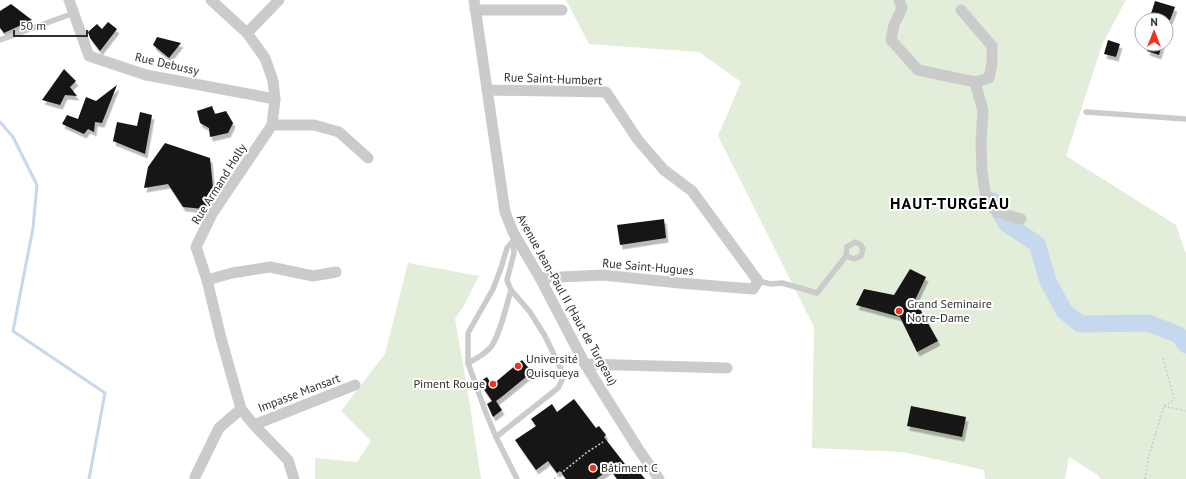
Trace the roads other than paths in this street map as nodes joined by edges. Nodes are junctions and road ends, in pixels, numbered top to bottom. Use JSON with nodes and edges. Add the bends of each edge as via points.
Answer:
{"nodes":[{"id":1,"x":69,"y":0,"type":"edge"},
{"id":2,"x":211,"y":0,"type":"edge"},
{"id":3,"x":279,"y":0,"type":"edge"},
{"id":4,"x":899,"y":0,"type":"edge"},
{"id":5,"x":475,"y":5,"type":"edge"},
{"id":6,"x":562,"y":10,"type":"dead end"},
{"id":7,"x":961,"y":10,"type":"dead end"},
{"id":8,"x":74,"y":13,"type":"junction"},
{"id":9,"x":247,"y":33,"type":"junction"},
{"id":10,"x":0,"y":40,"type":"edge"},
{"id":11,"x":975,"y":82,"type":"junction"},
{"id":12,"x":487,"y":90,"type":"junction"},
{"id":13,"x":275,"y":99,"type":"junction"},
{"id":14,"x":1086,"y":112,"type":"dead end"},
{"id":15,"x":1186,"y":119,"type":"edge"},
{"id":16,"x":272,"y":125,"type":"junction"},
{"id":17,"x":368,"y":158,"type":"dead end"},
{"id":18,"x":1021,"y":219,"type":"dead end"},
{"id":19,"x":513,"y":237,"type":"junction"},
{"id":20,"x":846,"y":256,"type":"dead end"},
{"id":21,"x":336,"y":272,"type":"dead end"},
{"id":22,"x":540,"y":278,"type":"junction"},
{"id":23,"x":207,"y":280,"type":"junction"},
{"id":24,"x":756,"y":285,"type":"junction"},
{"id":25,"x":511,"y":290,"type":"junction"},
{"id":26,"x":468,"y":363,"type":"junction"},
{"id":27,"x":585,"y":364,"type":"junction"},
{"id":28,"x":727,"y":368,"type":"dead end"},
{"id":29,"x":355,"y":385,"type":"dead end"},
{"id":30,"x":241,"y":409,"type":"junction"},
{"id":31,"x":254,"y":425,"type":"junction"},
{"id":32,"x":496,"y":437,"type":"junction"},
{"id":33,"x":194,"y":477,"type":"dead end"},
{"id":34,"x":294,"y":479,"type":"edge"},
{"id":35,"x":516,"y":479,"type":"edge"},
{"id":36,"x":659,"y":479,"type":"edge"}],
"edges":[{"from":1,"to":8,"type":"street","name":"Rue Debussy"},
{"from":2,"to":9,"type":"street","name":"Rue Armand Holly"},
{"from":3,"to":9,"type":"street"},
{"from":4,"to":11,"type":"street","via":[[902,8],[894,25],[891,40],[918,70]]},
{"from":5,"to":6,"type":"street"},
{"from":5,"to":12,"type":"street","name":"Avenue Jean-Paul II (Haut de Turgeau)"},
{"from":7,"to":11,"type":"street","via":[[992,46],[989,78]]},
{"from":8,"to":10,"type":"lane"},
{"from":8,"to":13,"type":"street","name":"Rue Debussy","via":[[89,56],[146,75]]},
{"from":9,"to":13,"type":"street","name":"Rue Armand Holly","via":[[265,58],[273,82]]},
{"from":11,"to":18,"type":"street","via":[[983,111],[981,142],[985,192],[997,212]]},
{"from":12,"to":19,"type":"street","name":"Avenue Jean-Paul II (Haut de Turgeau)","via":[[505,212]]},
{"from":12,"to":24,"type":"street","name":"Rue Saint-Humbert","via":[[606,92],[638,140],[664,170],[692,191]]},
{"from":13,"to":16,"type":"street","name":"Rue Armand Holly"},
{"from":14,"to":15,"type":"lane"},
{"from":16,"to":17,"type":"street","via":[[314,125],[339,132]]},
{"from":16,"to":23,"type":"street","name":"Rue Armand Holly","via":[[212,214],[196,247]]},
{"from":19,"to":22,"type":"street","name":"Avenue Jean-Paul II (Haut de Turgeau)"},
{"from":19,"to":25,"type":"lane","via":[[514,253],[507,280]]},
{"from":19,"to":26,"type":"lane","via":[[493,289],[468,333]]},
{"from":20,"to":24,"type":"lane","via":[[817,293],[782,283]]},
{"from":21,"to":23,"type":"street","via":[[313,276],[270,267]]},
{"from":22,"to":24,"type":"street","name":"Rue Saint-Hugues","via":[[603,275],[680,283]]},
{"from":22,"to":27,"type":"street","name":"Avenue Jean-Paul II (Haut de Turgeau)"},
{"from":23,"to":30,"type":"street","name":"Rue Armand Holly"},
{"from":25,"to":26,"type":"lane","via":[[504,316],[490,348]]},
{"from":25,"to":32,"type":"lane","via":[[530,312],[545,336],[561,369],[562,380],[558,388]]},
{"from":26,"to":32,"type":"lane"},
{"from":27,"to":28,"type":"street"},
{"from":27,"to":36,"type":"street","name":"Avenue Jean-Paul II (Haut de Turgeau)"},
{"from":29,"to":31,"type":"street","name":"Impasse Mansart"},
{"from":30,"to":31,"type":"street","name":"Rue Armand Holly"},
{"from":30,"to":33,"type":"street","via":[[219,428]]},
{"from":31,"to":34,"type":"street","name":"Rue Armand Holly","via":[[288,460]]},
{"from":32,"to":35,"type":"lane"}]}
